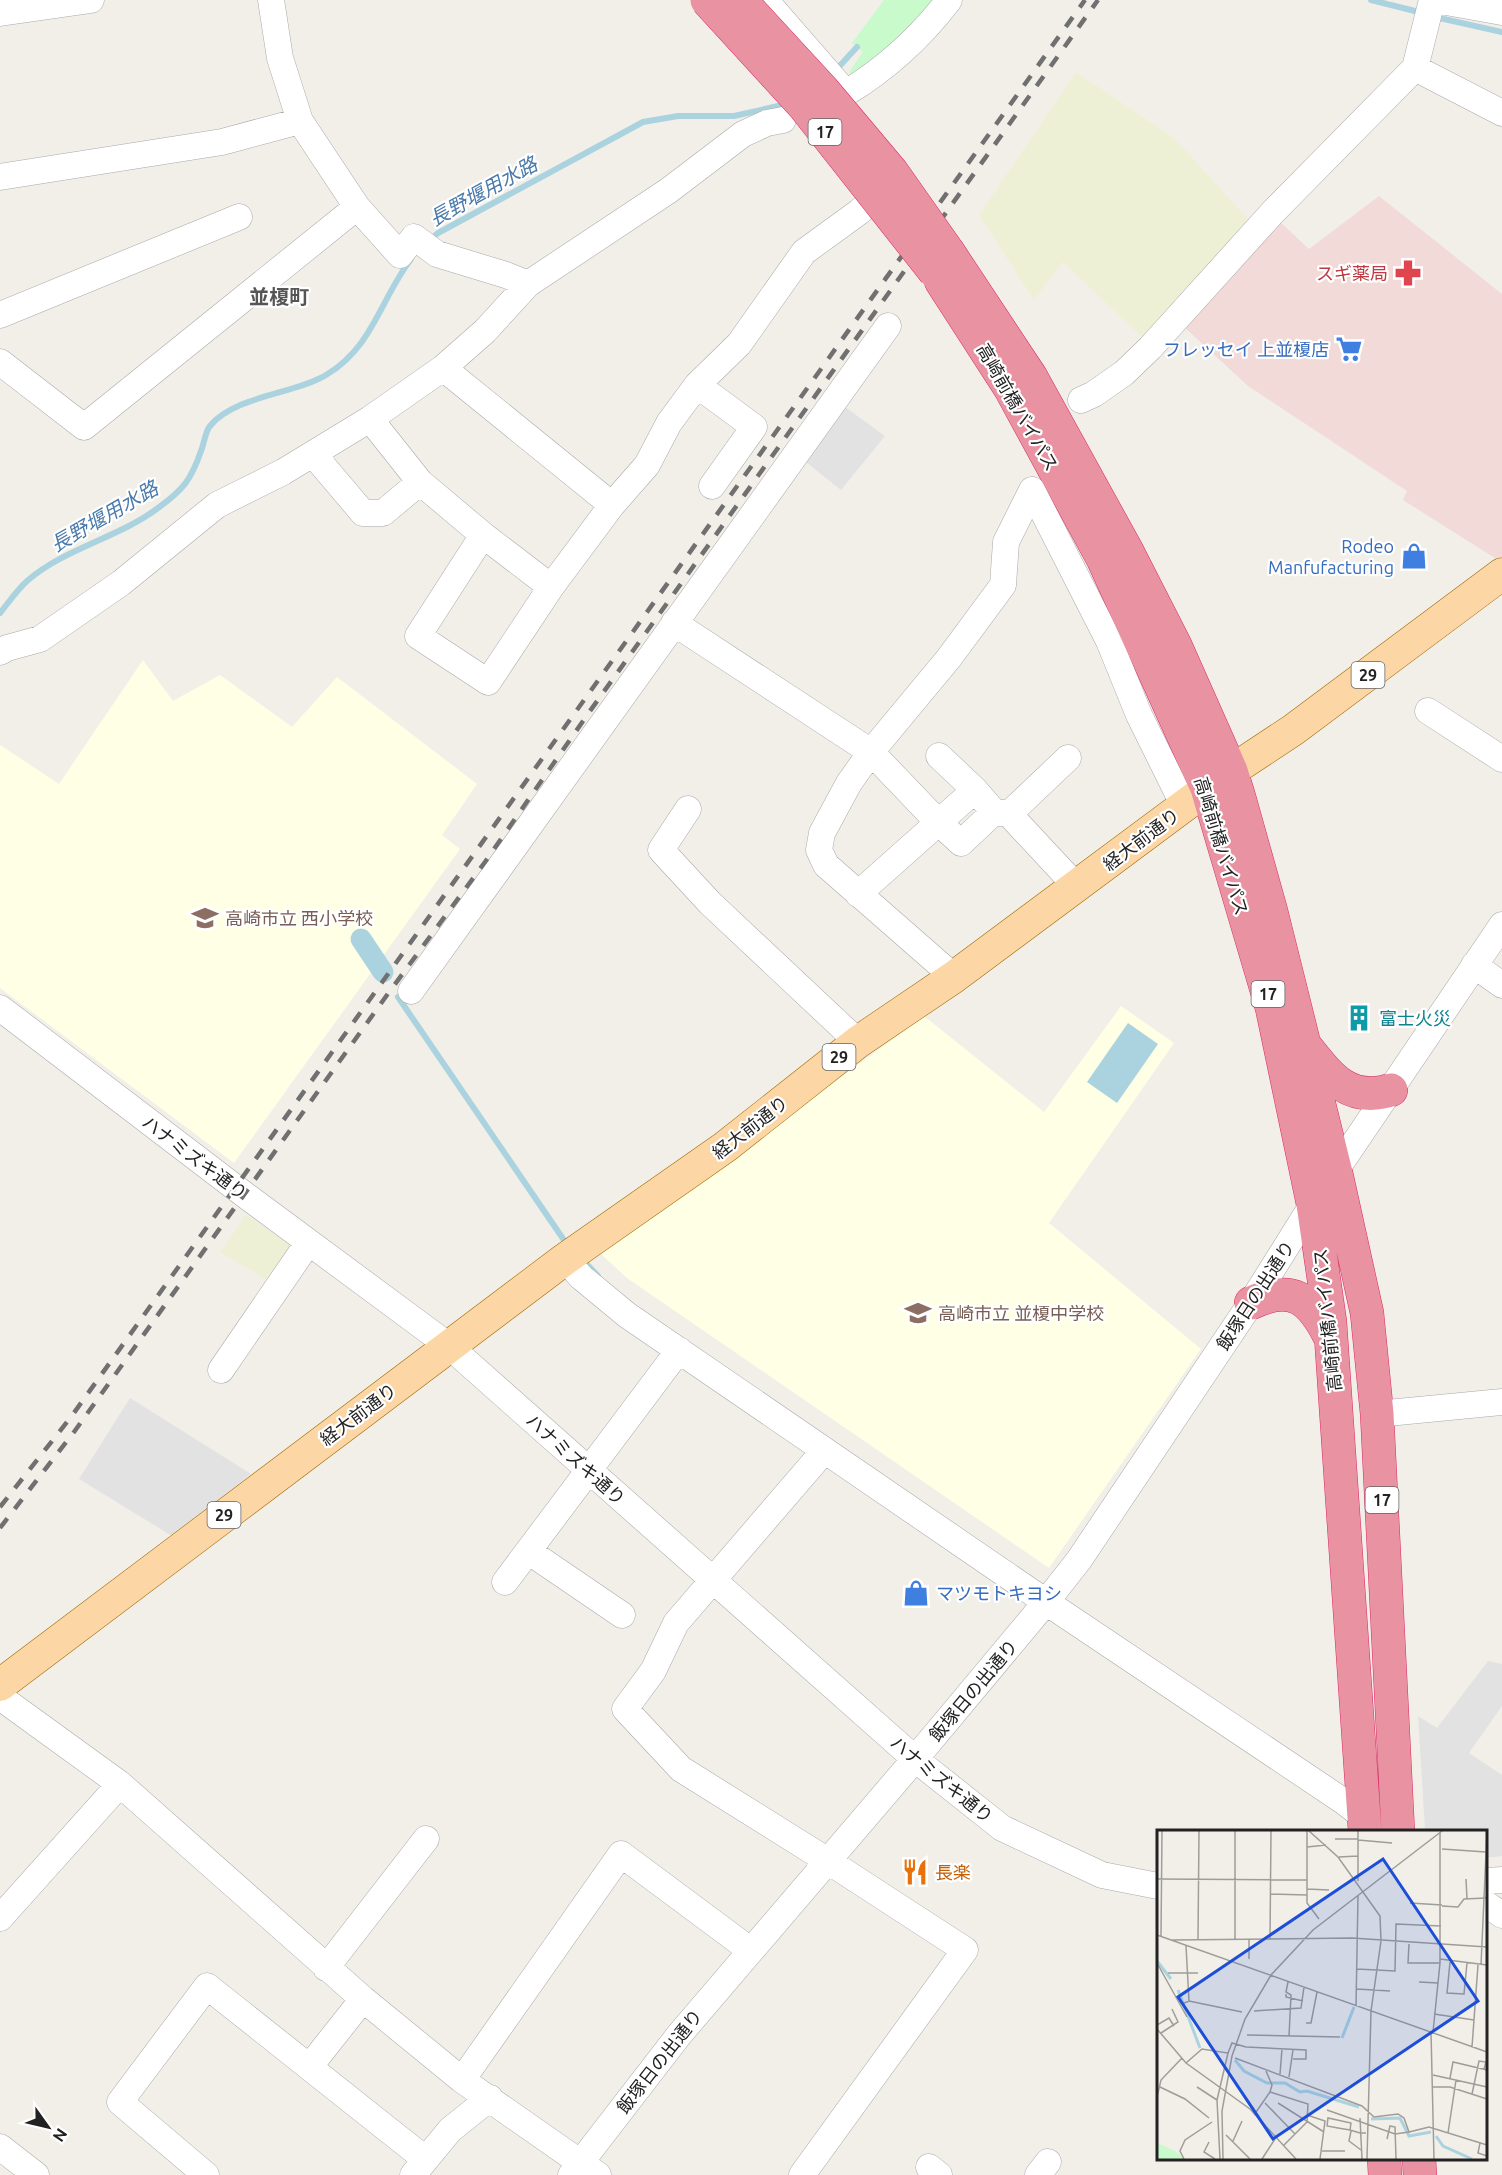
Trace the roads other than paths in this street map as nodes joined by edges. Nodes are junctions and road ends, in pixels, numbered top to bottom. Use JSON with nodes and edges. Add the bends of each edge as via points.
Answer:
{"nodes":[{"id":1,"x":91,"y":0,"type":"edge"},
{"id":2,"x":271,"y":0,"type":"edge"},
{"id":3,"x":707,"y":0,"type":"edge"},
{"id":4,"x":740,"y":0,"type":"edge"},
{"id":5,"x":765,"y":0,"type":"edge"},
{"id":6,"x":949,"y":0,"type":"edge"},
{"id":7,"x":1431,"y":7,"type":"edge"},
{"id":8,"x":1502,"y":12,"type":"edge"},
{"id":9,"x":0,"y":14,"type":"edge"},
{"id":10,"x":1415,"y":68,"type":"junction"},
{"id":11,"x":837,"y":82,"type":"junction"},
{"id":12,"x":1502,"y":113,"type":"edge"},
{"id":13,"x":783,"y":120,"type":"dead end"},
{"id":14,"x":300,"y":121,"type":"junction"},
{"id":15,"x":0,"y":177,"type":"edge"},
{"id":16,"x":357,"y":207,"type":"junction"},
{"id":17,"x":239,"y":218,"type":"dead end"},
{"id":18,"x":942,"y":262,"type":"junction"},
{"id":19,"x":528,"y":284,"type":"junction"},
{"id":20,"x":0,"y":315,"type":"edge"},
{"id":21,"x":888,"y":326,"type":"dead end"},
{"id":22,"x":443,"y":368,"type":"junction"},
{"id":23,"x":3,"y":369,"type":"edge"},
{"id":24,"x":697,"y":385,"type":"junction"},
{"id":25,"x":1081,"y":400,"type":"dead end"},
{"id":26,"x":370,"y":419,"type":"junction"},
{"id":27,"x":313,"y":454,"type":"junction"},
{"id":28,"x":420,"y":482,"type":"junction"},
{"id":29,"x":712,"y":486,"type":"dead end"},
{"id":30,"x":612,"y":505,"type":"junction"},
{"id":31,"x":483,"y":535,"type":"junction"},
{"id":32,"x":1502,"y":573,"type":"edge"},
{"id":33,"x":550,"y":587,"type":"junction"},
{"id":34,"x":674,"y":623,"type":"junction"},
{"id":35,"x":0,"y":652,"type":"edge"},
{"id":36,"x":1428,"y":711,"type":"dead end"},
{"id":37,"x":871,"y":752,"type":"junction"},
{"id":38,"x":939,"y":756,"type":"dead end"},
{"id":39,"x":1068,"y":758,"type":"dead end"},
{"id":40,"x":1502,"y":759,"type":"edge"},
{"id":41,"x":1207,"y":789,"type":"junction"},
{"id":42,"x":975,"y":790,"type":"junction"},
{"id":43,"x":688,"y":809,"type":"dead end"},
{"id":44,"x":1001,"y":813,"type":"junction"},
{"id":45,"x":938,"y":822,"type":"junction"},
{"id":46,"x":1077,"y":887,"type":"junction"},
{"id":47,"x":858,"y":894,"type":"junction"},
{"id":48,"x":1502,"y":925,"type":"edge"},
{"id":49,"x":1474,"y":965,"type":"junction"},
{"id":50,"x":954,"y":976,"type":"junction"},
{"id":51,"x":1502,"y":985,"type":"edge"},
{"id":52,"x":411,"y":991,"type":"dead end"},
{"id":53,"x":0,"y":1008,"type":"edge"},
{"id":54,"x":858,"y":1042,"type":"junction"},
{"id":55,"x":1304,"y":1044,"type":"junction"},
{"id":56,"x":1391,"y":1090,"type":"junction"},
{"id":57,"x":1336,"y":1173,"type":"junction"},
{"id":58,"x":1313,"y":1204,"type":"junction"},
{"id":59,"x":308,"y":1243,"type":"junction"},
{"id":60,"x":565,"y":1259,"type":"junction"},
{"id":61,"x":1251,"y":1303,"type":"junction"},
{"id":62,"x":1331,"y":1340,"type":"junction"},
{"id":63,"x":449,"y":1346,"type":"junction"},
{"id":64,"x":679,"y":1350,"type":"junction"},
{"id":65,"x":221,"y":1370,"type":"dead end"},
{"id":66,"x":1502,"y":1402,"type":"edge"},
{"id":67,"x":1377,"y":1414,"type":"junction"},
{"id":68,"x":824,"y":1451,"type":"junction"},
{"id":69,"x":589,"y":1471,"type":"junction"},
{"id":70,"x":528,"y":1551,"type":"junction"},
{"id":71,"x":712,"y":1580,"type":"junction"},
{"id":72,"x":505,"y":1582,"type":"dead end"},
{"id":73,"x":1046,"y":1602,"type":"junction"},
{"id":74,"x":621,"y":1615,"type":"dead end"},
{"id":75,"x":1,"y":1686,"type":"edge"},
{"id":76,"x":915,"y":1759,"type":"junction"},
{"id":77,"x":120,"y":1784,"type":"junction"},
{"id":78,"x":1364,"y":1824,"type":"edge"},
{"id":79,"x":1398,"y":1830,"type":"edge"},
{"id":80,"x":426,"y":1839,"type":"dead end"},
{"id":81,"x":828,"y":1861,"type":"junction"},
{"id":82,"x":1502,"y":1880,"type":"edge"},
{"id":83,"x":1487,"y":1881,"type":"edge"},
{"id":84,"x":1157,"y":1886,"type":"edge"},
{"id":85,"x":1487,"y":1905,"type":"edge"},
{"id":86,"x":1502,"y":1915,"type":"edge"},
{"id":87,"x":0,"y":1918,"type":"edge"},
{"id":88,"x":750,"y":1950,"type":"junction"},
{"id":89,"x":326,"y":1968,"type":"junction"},
{"id":90,"x":363,"y":2000,"type":"junction"},
{"id":91,"x":310,"y":2066,"type":"junction"},
{"id":92,"x":462,"y":2080,"type":"junction"},
{"id":93,"x":490,"y":2098,"type":"junction"},
{"id":94,"x":0,"y":2147,"type":"edge"},
{"id":95,"x":1419,"y":2160,"type":"edge"},
{"id":96,"x":419,"y":2167,"type":"edge"},
{"id":97,"x":583,"y":2171,"type":"edge"},
{"id":98,"x":36,"y":2175,"type":"edge"},
{"id":99,"x":206,"y":2175,"type":"edge"},
{"id":100,"x":802,"y":2175,"type":"edge"},
{"id":101,"x":1420,"y":2175,"type":"edge"}],
"edges":[{"from":1,"to":9,"type":"street"},
{"from":2,"to":14,"type":"street","via":[[280,58]]},
{"from":3,"to":18,"type":"highway","name":"高崎前橋バイパス","number":"17","bridge":true},
{"from":4,"to":18,"type":"highway","name":"高崎前橋バイパス","number":"17","bridge":true,"via":[[892,172]]},
{"from":5,"to":11,"type":"street"},
{"from":6,"to":11,"type":"street","via":[[902,54],[871,78]]},
{"from":7,"to":8,"type":"street"},
{"from":7,"to":10,"type":"street"},
{"from":10,"to":12,"type":"street"},
{"from":10,"to":25,"type":"street","via":[[1274,212],[1150,348],[1124,373]]},
{"from":11,"to":24,"type":"street","via":[[905,169],[859,212],[804,252],[739,344]]},
{"from":13,"to":19,"type":"street","via":[[743,134],[668,190]]},
{"from":14,"to":15,"type":"street","via":[[222,142]]},
{"from":14,"to":16,"type":"street"},
{"from":16,"to":19,"type":"street","via":[[417,247]]},
{"from":16,"to":23,"type":"street","via":[[84,428]]},
{"from":17,"to":20,"type":"street"},
{"from":18,"to":41,"type":"highway","name":"高崎前橋バイパス","number":"17","via":[[1103,559]]},
{"from":19,"to":22,"type":"street","via":[[485,331]]},
{"from":21,"to":34,"type":"street"},
{"from":22,"to":26,"type":"street"},
{"from":22,"to":30,"type":"street"},
{"from":24,"to":29,"type":"street","via":[[754,427]]},
{"from":24,"to":30,"type":"street","via":[[669,423],[647,465]]},
{"from":26,"to":27,"type":"street"},
{"from":26,"to":28,"type":"street"},
{"from":27,"to":28,"type":"street","via":[[363,513],[383,513]]},
{"from":27,"to":35,"type":"street","via":[[217,505],[122,583],[40,639]]},
{"from":28,"to":31,"type":"street"},
{"from":30,"to":33,"type":"street"},
{"from":31,"to":33,"type":"street"},
{"from":31,"to":33,"type":"street","via":[[418,636],[488,682]]},
{"from":32,"to":41,"type":"main road","name":"経大前通り","number":"29","via":[[1293,730]]},
{"from":34,"to":37,"type":"street"},
{"from":34,"to":52,"type":"street"},
{"from":36,"to":40,"type":"street"},
{"from":37,"to":41,"type":"street","via":[[1003,585],[1006,542],[1032,490],[1109,641],[1139,716]]},
{"from":37,"to":45,"type":"street"},
{"from":37,"to":47,"type":"street","via":[[822,832],[819,850],[826,865]]},
{"from":38,"to":42,"type":"street"},
{"from":39,"to":44,"type":"street"},
{"from":41,"to":46,"type":"main road","name":"経大前通り","number":"29"},
{"from":41,"to":55,"type":"highway","name":"高崎前橋バイパス","number":"17","via":[[1271,911]]},
{"from":41,"to":58,"type":"highway","name":"高崎前橋バイパス","number":"17","via":[[1272,1008]]},
{"from":42,"to":44,"type":"street"},
{"from":42,"to":45,"type":"street"},
{"from":43,"to":54,"type":"street","via":[[661,850],[711,903]]},
{"from":44,"to":45,"type":"street","via":[[961,843]]},
{"from":44,"to":46,"type":"street"},
{"from":45,"to":47,"type":"street"},
{"from":46,"to":50,"type":"main road","name":"経大前通り","number":"29"},
{"from":47,"to":50,"type":"street"},
{"from":48,"to":49,"type":"street","name":"飯塚日の出通り"},
{"from":49,"to":51,"type":"street"},
{"from":49,"to":56,"type":"street","name":"飯塚日の出通り"},
{"from":50,"to":54,"type":"main road","name":"経大前通り","number":"29"},
{"from":53,"to":59,"type":"street","name":"ハナミズキ通り"},
{"from":54,"to":60,"type":"main road","name":"経大前通り","number":"29","via":[[725,1147]]},
{"from":55,"to":56,"type":"highway","via":[[1345,1088],[1368,1094]]},
{"from":55,"to":57,"type":"highway","name":"高崎前橋バイパス","number":"17"},
{"from":56,"to":57,"type":"street","name":"飯塚日の出通り"},
{"from":57,"to":58,"type":"street","name":"飯塚日の出通り"},
{"from":57,"to":67,"type":"highway","name":"高崎前橋バイパス","number":"17","via":[[1367,1313]]},
{"from":58,"to":61,"type":"street","name":"飯塚日の出通り"},
{"from":58,"to":62,"type":"highway","name":"高崎前橋バイパス","number":"17"},
{"from":59,"to":63,"type":"street","name":"ハナミズキ通り"},
{"from":59,"to":65,"type":"street"},
{"from":60,"to":63,"type":"main road","name":"経大前通り","number":"29"},
{"from":60,"to":64,"type":"street","via":[[627,1315]]},
{"from":61,"to":62,"type":"highway","via":[[1267,1296],[1301,1298],[1316,1313]]},
{"from":61,"to":73,"type":"street","name":"飯塚日の出通り","via":[[1079,1560]]},
{"from":62,"to":78,"type":"highway","name":"高崎前橋バイパス","number":"17"},
{"from":63,"to":69,"type":"street","name":"ハナミズキ通り"},
{"from":63,"to":75,"type":"main road","name":"経大前通り","number":"29"},
{"from":64,"to":68,"type":"street"},
{"from":64,"to":69,"type":"street"},
{"from":66,"to":67,"type":"street"},
{"from":67,"to":79,"type":"highway","name":"高崎前橋バイパス","number":"17"},
{"from":68,"to":71,"type":"street"},
{"from":68,"to":73,"type":"street"},
{"from":69,"to":70,"type":"street"},
{"from":69,"to":71,"type":"street","name":"ハナミズキ通り"},
{"from":70,"to":72,"type":"street"},
{"from":70,"to":74,"type":"street"},
{"from":71,"to":76,"type":"street","name":"ハナミズキ通り"},
{"from":71,"to":81,"type":"street","via":[[676,1623],[653,1671],[625,1710],[681,1769]]},
{"from":73,"to":76,"type":"street","name":"飯塚日の出通り"},
{"from":73,"to":78,"type":"street","via":[[1343,1801]]},
{"from":75,"to":77,"type":"street"},
{"from":76,"to":81,"type":"street","name":"飯塚日の出通り"},
{"from":76,"to":84,"type":"street","name":"ハナミズキ通り","via":[[1002,1828],[1102,1875]]},
{"from":77,"to":87,"type":"street"},
{"from":77,"to":89,"type":"street"},
{"from":80,"to":89,"type":"street"},
{"from":81,"to":88,"type":"street","name":"飯塚日の出通り"},
{"from":81,"to":100,"type":"street","via":[[965,1950]]},
{"from":82,"to":83,"type":"street"},
{"from":85,"to":86,"type":"street"},
{"from":88,"to":92,"type":"street","via":[[621,1854]]},
{"from":88,"to":97,"type":"street","name":"飯塚日の出通り","via":[[679,2035]]},
{"from":89,"to":90,"type":"street"},
{"from":90,"to":91,"type":"street"},
{"from":90,"to":92,"type":"street"},
{"from":91,"to":96,"type":"street"},
{"from":91,"to":99,"type":"street","via":[[207,1986],[120,2102]]},
{"from":92,"to":93,"type":"street"},
{"from":93,"to":96,"type":"street","via":[[450,2130]]},
{"from":93,"to":97,"type":"street"},
{"from":94,"to":98,"type":"street"},
{"from":95,"to":101,"type":"highway"}]}
